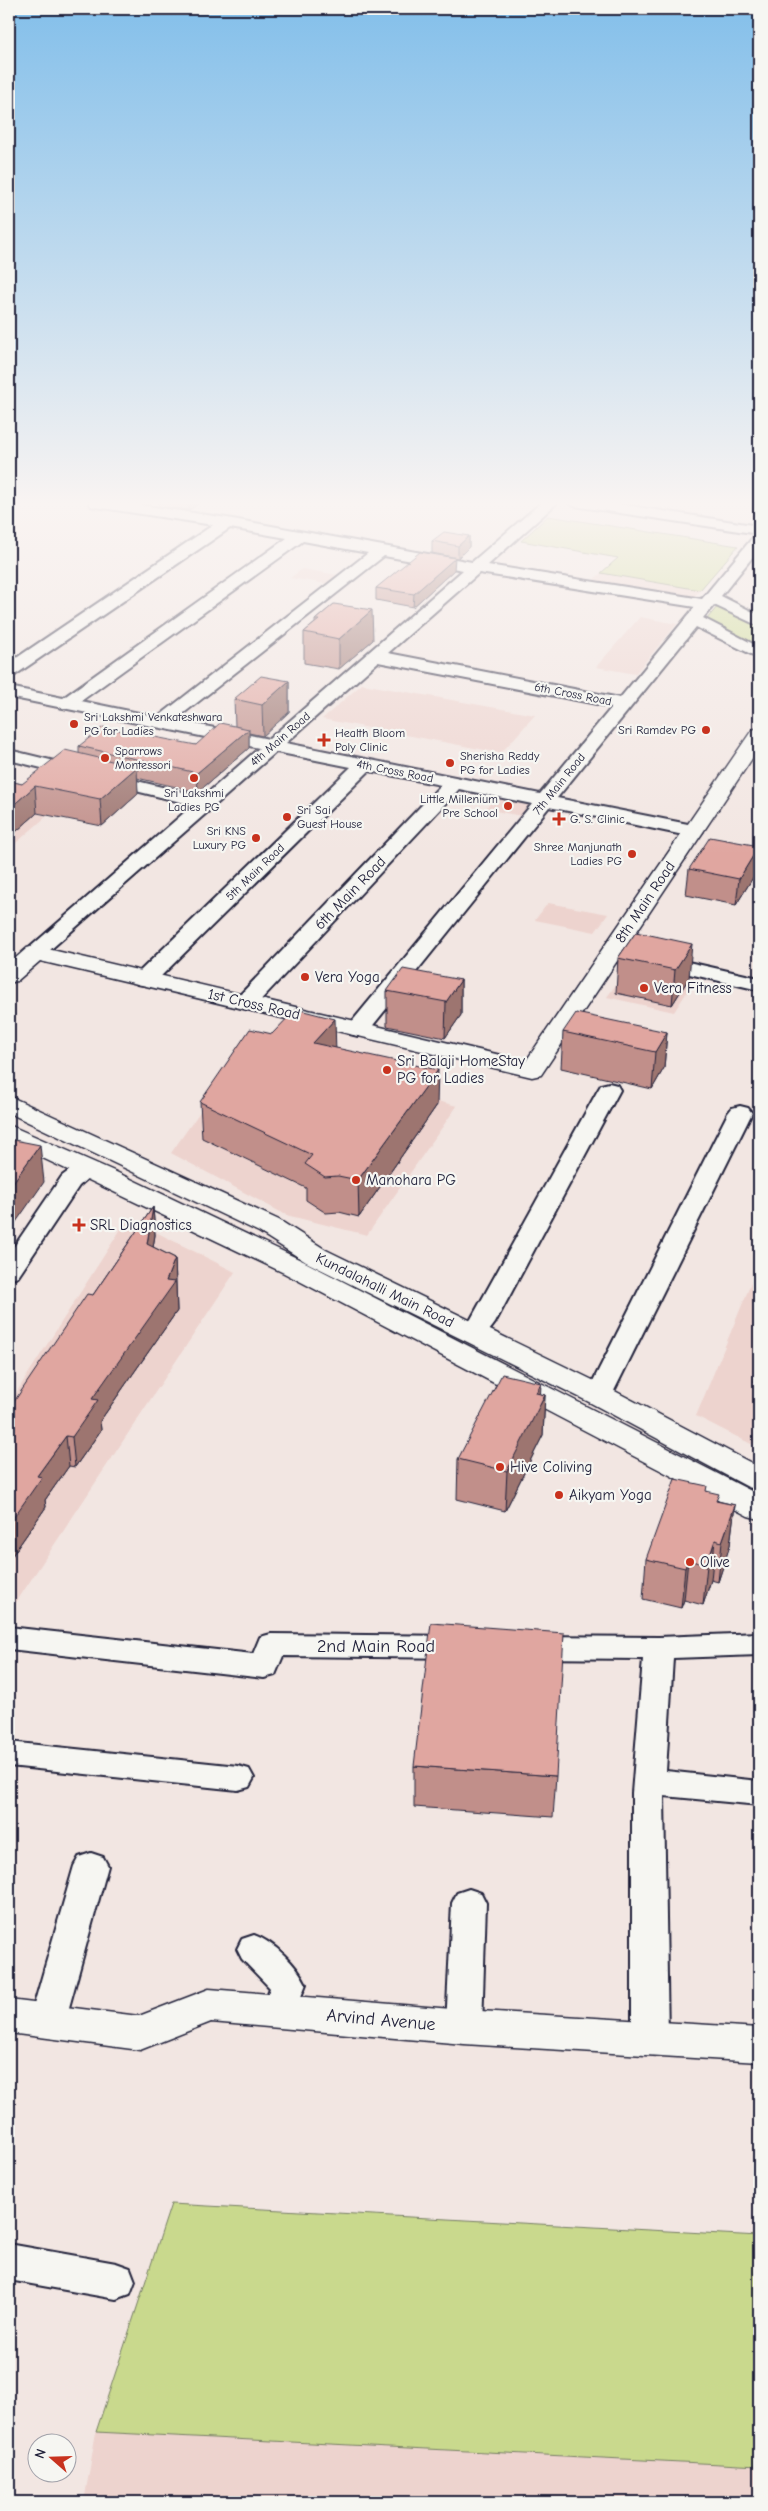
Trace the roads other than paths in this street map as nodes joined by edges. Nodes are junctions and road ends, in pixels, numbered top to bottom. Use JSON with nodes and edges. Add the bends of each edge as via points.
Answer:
{"nodes":[{"id":1,"x":85,"y":619,"type":"edge"},
{"id":2,"x":183,"y":619,"type":"edge"},
{"id":3,"x":293,"y":619,"type":"edge"},
{"id":4,"x":418,"y":619,"type":"edge"},
{"id":5,"x":694,"y":619,"type":"joint"},
{"id":6,"x":759,"y":653,"type":"edge"},
{"id":7,"x":375,"y":656,"type":"junction"},
{"id":8,"x":9,"y":670,"type":"edge"},
{"id":9,"x":9,"y":692,"type":"edge"},
{"id":10,"x":67,"y":702,"type":"junction"},
{"id":11,"x":624,"y":704,"type":"junction"},
{"id":12,"x":161,"y":723,"type":"junction"},
{"id":13,"x":757,"y":740,"type":"edge"},
{"id":14,"x":272,"y":747,"type":"junction"},
{"id":15,"x":9,"y":755,"type":"edge"},
{"id":16,"x":364,"y":765,"type":"junction"},
{"id":17,"x":454,"y":783,"type":"junction"},
{"id":18,"x":544,"y":801,"type":"junction"},
{"id":19,"x":206,"y":803,"type":"junction"},
{"id":20,"x":693,"y":831,"type":"junction"},
{"id":21,"x":612,"y":951,"type":"junction"},
{"id":22,"x":35,"y":953,"type":"junction"},
{"id":23,"x":9,"y":976,"type":"edge"},
{"id":24,"x":145,"y":979,"type":"junction"},
{"id":25,"x":759,"y":984,"type":"edge"},
{"id":26,"x":246,"y":1002,"type":"junction"},
{"id":27,"x":358,"y":1029,"type":"junction"},
{"id":28,"x":532,"y":1070,"type":"joint"},
{"id":29,"x":610,"y":1090,"type":"dead end"},
{"id":30,"x":9,"y":1104,"type":"edge"},
{"id":31,"x":740,"y":1113,"type":"dead end"},
{"id":32,"x":9,"y":1134,"type":"edge"},
{"id":33,"x":86,"y":1169,"type":"junction"},
{"id":34,"x":9,"y":1272,"type":"edge"},
{"id":35,"x":472,"y":1333,"type":"junction"},
{"id":36,"x":599,"y":1395,"type":"junction"},
{"id":37,"x":759,"y":1480,"type":"edge"},
{"id":38,"x":759,"y":1508,"type":"edge"},
{"id":39,"x":9,"y":1638,"type":"edge"},
{"id":40,"x":759,"y":1644,"type":"edge"},
{"id":41,"x":659,"y":1648,"type":"junction"},
{"id":42,"x":9,"y":1754,"type":"edge"},
{"id":43,"x":238,"y":1778,"type":"dead end"},
{"id":44,"x":649,"y":1782,"type":"junction"},
{"id":45,"x":759,"y":1793,"type":"edge"},
{"id":46,"x":91,"y":1866,"type":"dead end"},
{"id":47,"x":470,"y":1903,"type":"dead end"},
{"id":48,"x":254,"y":1949,"type":"dead end"},
{"id":49,"x":280,"y":2011,"type":"junction"},
{"id":50,"x":9,"y":2017,"type":"edge"},
{"id":51,"x":47,"y":2022,"type":"junction"},
{"id":52,"x":464,"y":2027,"type":"junction"},
{"id":53,"x":650,"y":2038,"type":"junction"},
{"id":54,"x":759,"y":2045,"type":"edge"},
{"id":55,"x":9,"y":2262,"type":"edge"},
{"id":56,"x":116,"y":2281,"type":"dead end"}],
"edges":[{"from":1,"to":8,"type":"street"},
{"from":2,"to":10,"type":"street"},
{"from":3,"to":12,"type":"street"},
{"from":4,"to":7,"type":"street","name":"4th Main Road"},
{"from":5,"to":6,"type":"street"},
{"from":5,"to":11,"type":"street","name":"7th Main Road"},
{"from":7,"to":11,"type":"street","name":"6th Cross Road"},
{"from":7,"to":14,"type":"street","name":"4th Main Road"},
{"from":9,"to":10,"type":"street","name":"4th Cross Road"},
{"from":10,"to":12,"type":"street","name":"4th Cross Road"},
{"from":11,"to":18,"type":"street","name":"7th Main Road"},
{"from":12,"to":14,"type":"street","name":"4th Cross Road"},
{"from":13,"to":20,"type":"street","name":"8th Main Road"},
{"from":14,"to":16,"type":"street","name":"4th Cross Road"},
{"from":14,"to":19,"type":"street","name":"4th Main Road"},
{"from":15,"to":19,"type":"street"},
{"from":16,"to":17,"type":"street","name":"4th Cross Road"},
{"from":16,"to":24,"type":"street","name":"5th Main Road"},
{"from":17,"to":18,"type":"street","name":"4th Cross Road"},
{"from":17,"to":26,"type":"street","name":"6th Main Road"},
{"from":18,"to":20,"type":"street","name":"4th Cross Road"},
{"from":18,"to":27,"type":"street","name":"7th Main Road"},
{"from":19,"to":22,"type":"street","name":"4th Main Road"},
{"from":20,"to":21,"type":"street","name":"8th Main Road"},
{"from":21,"to":25,"type":"street"},
{"from":21,"to":28,"type":"street","name":"8th Main Road"},
{"from":22,"to":23,"type":"street","name":"4th Main Road"},
{"from":22,"to":24,"type":"street","name":"1st Cross Road"},
{"from":24,"to":26,"type":"street","name":"1st Cross Road"},
{"from":26,"to":27,"type":"street","name":"1st Cross Road"},
{"from":27,"to":28,"type":"street","name":"1st Cross Road"},
{"from":29,"to":35,"type":"street","via":[[482,1323]]},
{"from":30,"to":35,"type":"street","name":"Kundalahalli Main Road","via":[[269,1226],[316,1256]]},
{"from":31,"to":36,"type":"street"},
{"from":32,"to":33,"type":"street","name":"Kundalahalli Main Road"},
{"from":33,"to":34,"type":"street","via":[[70,1181]]},
{"from":33,"to":38,"type":"street","name":"Kundalahalli Main Road","via":[[244,1243],[535,1388]]},
{"from":35,"to":36,"type":"street","name":"Kundalahalli Main Road"},
{"from":36,"to":37,"type":"street","name":"Kundalahalli Main Road"},
{"from":39,"to":41,"type":"street","name":"2nd Main Road","via":[[264,1667],[271,1645]]},
{"from":40,"to":41,"type":"street","name":"2nd Main Road"},
{"from":41,"to":44,"type":"street"},
{"from":42,"to":43,"type":"street"},
{"from":44,"to":45,"type":"street"},
{"from":44,"to":53,"type":"street"},
{"from":46,"to":51,"type":"street"},
{"from":47,"to":52,"type":"street"},
{"from":48,"to":49,"type":"street","via":[[288,1984]]},
{"from":49,"to":51,"type":"street","name":"Arvind Avenue","via":[[209,2004],[140,2033]]},
{"from":49,"to":52,"type":"street","name":"Arvind Avenue"},
{"from":50,"to":51,"type":"street","name":"Arvind Avenue"},
{"from":52,"to":53,"type":"street","name":"Arvind Avenue"},
{"from":53,"to":54,"type":"street","name":"Arvind Avenue"},
{"from":55,"to":56,"type":"street"}]}
